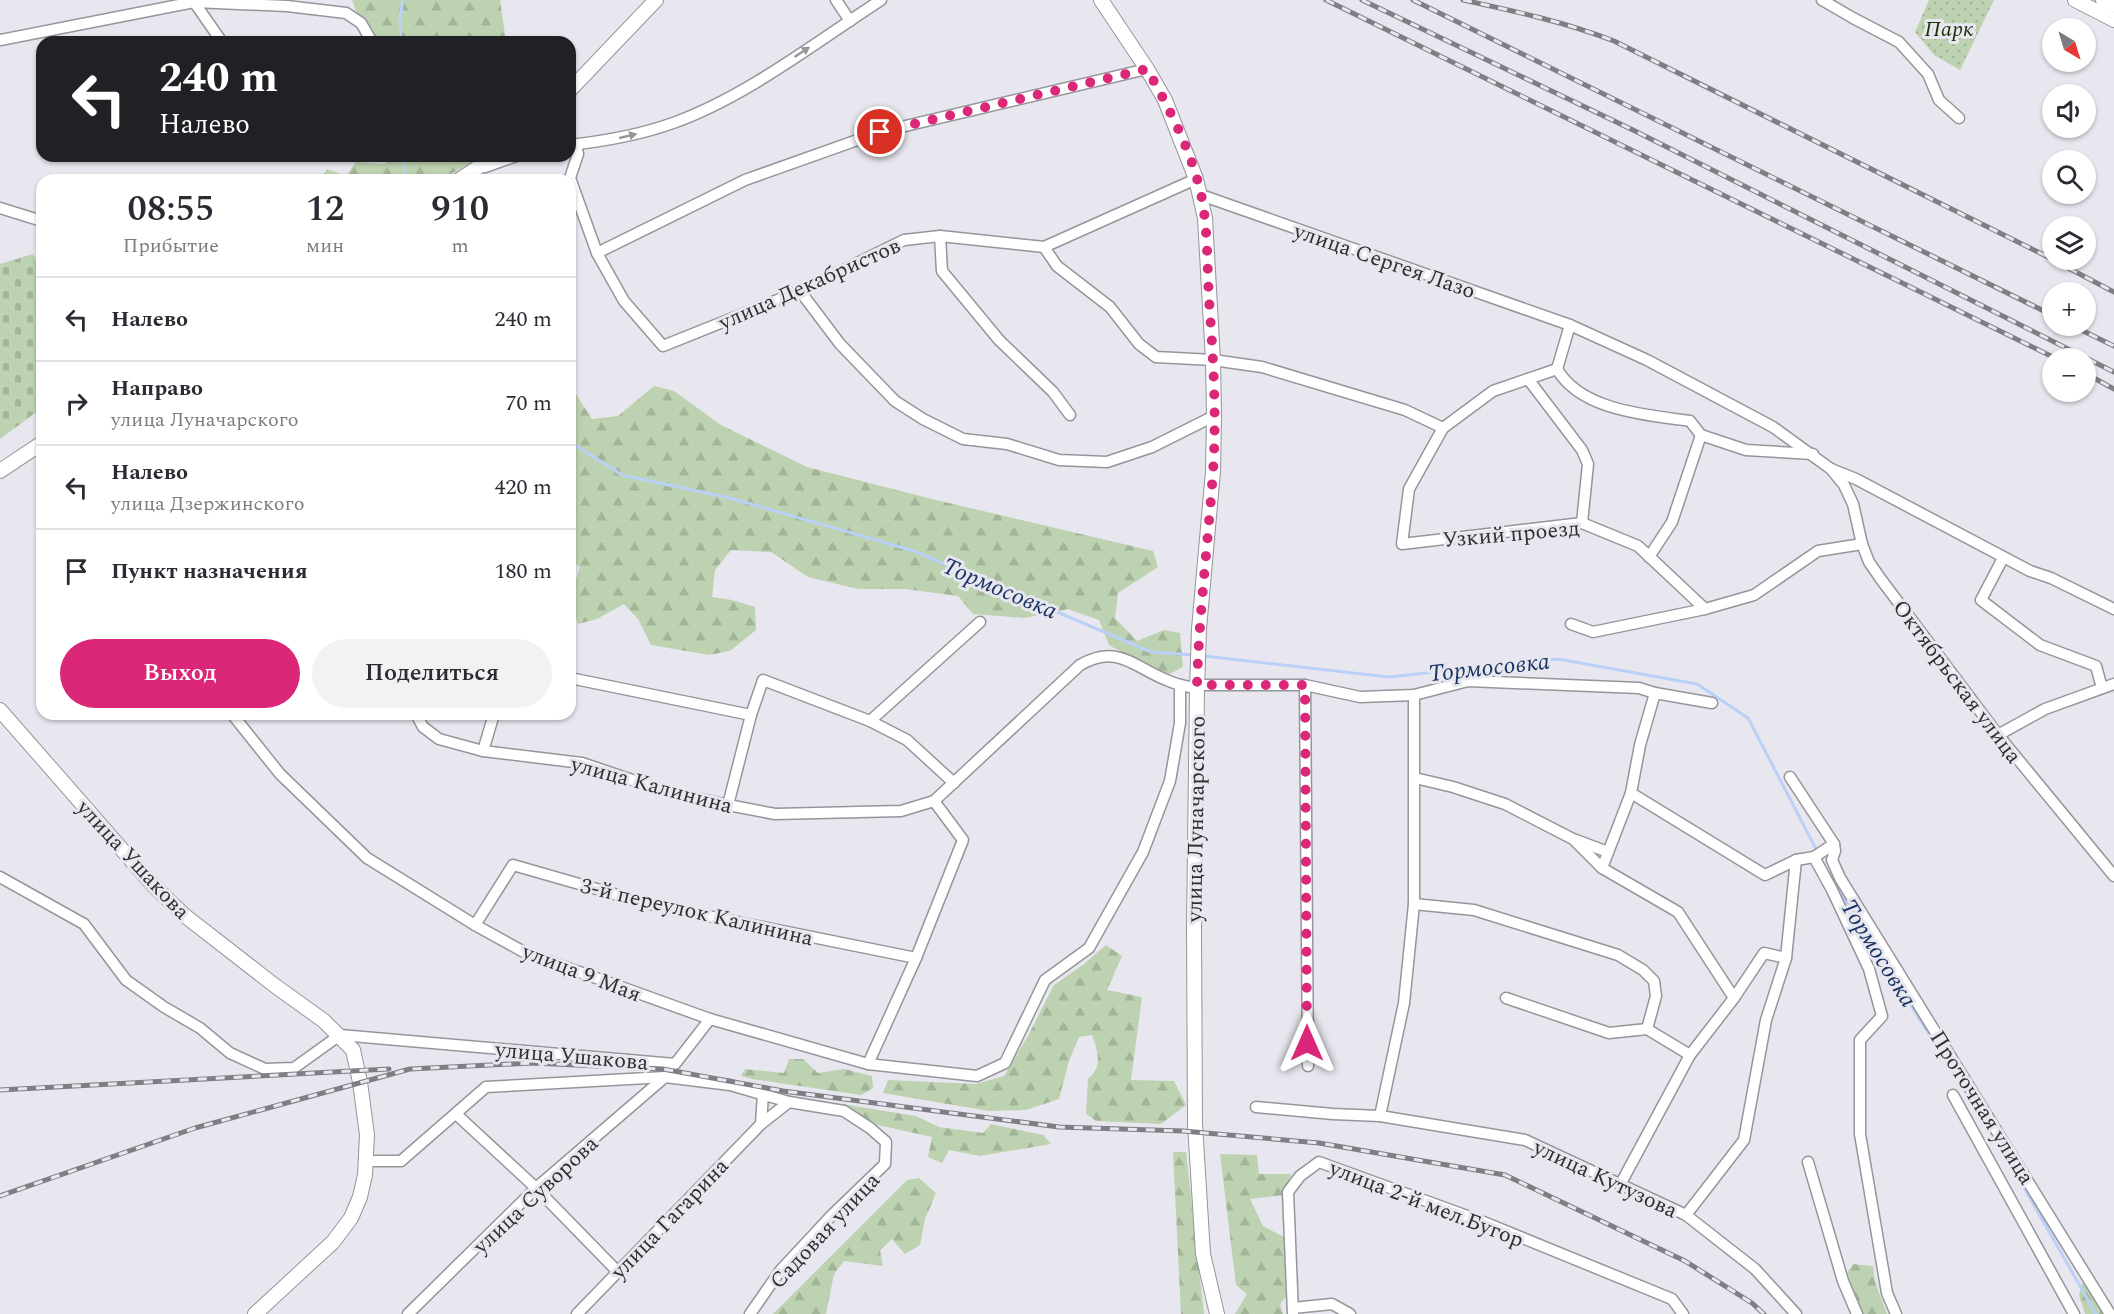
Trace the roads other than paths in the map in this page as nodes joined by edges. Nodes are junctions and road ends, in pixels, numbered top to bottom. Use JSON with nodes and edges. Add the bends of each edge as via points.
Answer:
{"nodes":[{"id":1,"x":656,"y":0,"type":"edge"},
{"id":2,"x":836,"y":0,"type":"edge"},
{"id":3,"x":881,"y":0,"type":"edge"},
{"id":4,"x":1101,"y":0,"type":"edge"},
{"id":5,"x":1822,"y":0,"type":"edge"},
{"id":6,"x":2074,"y":0,"type":"edge"},
{"id":7,"x":2103,"y":0,"type":"edge"},
{"id":8,"x":194,"y":2,"type":"junction"},
{"id":9,"x":148,"y":5,"type":"edge"},
{"id":10,"x":2114,"y":5,"type":"edge"},
{"id":11,"x":2114,"y":20,"type":"edge"},
{"id":12,"x":850,"y":21,"type":"junction"},
{"id":13,"x":218,"y":36,"type":"edge"},
{"id":14,"x":368,"y":36,"type":"edge"},
{"id":15,"x":0,"y":40,"type":"edge"},
{"id":16,"x":1147,"y":69,"type":"junction"},
{"id":17,"x":576,"y":84,"type":"edge"},
{"id":18,"x":1959,"y":118,"type":"dead end"},
{"id":19,"x":576,"y":144,"type":"edge"},
{"id":20,"x":487,"y":162,"type":"edge"},
{"id":21,"x":500,"y":162,"type":"edge"},
{"id":22,"x":474,"y":172,"type":"junction"},
{"id":23,"x":470,"y":174,"type":"edge"},
{"id":24,"x":1196,"y":179,"type":"junction"},
{"id":25,"x":576,"y":195,"type":"edge"},
{"id":26,"x":1201,"y":195,"type":"junction"},
{"id":27,"x":0,"y":208,"type":"edge"},
{"id":28,"x":36,"y":219,"type":"edge"},
{"id":29,"x":940,"y":236,"type":"junction"},
{"id":30,"x":1044,"y":247,"type":"junction"},
{"id":31,"x":597,"y":253,"type":"junction"},
{"id":32,"x":800,"y":291,"type":"junction"},
{"id":33,"x":1570,"y":325,"type":"junction"},
{"id":34,"x":1213,"y":360,"type":"junction"},
{"id":35,"x":1557,"y":369,"type":"junction"},
{"id":36,"x":1527,"y":379,"type":"junction"},
{"id":37,"x":1070,"y":416,"type":"dead end"},
{"id":38,"x":1214,"y":416,"type":"junction"},
{"id":39,"x":1443,"y":428,"type":"junction"},
{"id":40,"x":1701,"y":435,"type":"junction"},
{"id":41,"x":36,"y":447,"type":"edge"},
{"id":42,"x":1813,"y":454,"type":"junction"},
{"id":43,"x":1831,"y":469,"type":"junction"},
{"id":44,"x":0,"y":471,"type":"edge"},
{"id":45,"x":1582,"y":523,"type":"junction"},
{"id":46,"x":1862,"y":544,"type":"junction"},
{"id":47,"x":1649,"y":557,"type":"junction"},
{"id":48,"x":2003,"y":558,"type":"junction"},
{"id":49,"x":1704,"y":609,"type":"junction"},
{"id":50,"x":2114,"y":609,"type":"edge"},
{"id":51,"x":980,"y":622,"type":"dead end"},
{"id":52,"x":1570,"y":624,"type":"dead end"},
{"id":53,"x":576,"y":679,"type":"edge"},
{"id":54,"x":2114,"y":684,"type":"edge"},
{"id":55,"x":1180,"y":685,"type":"junction"},
{"id":56,"x":1305,"y":685,"type":"junction"},
{"id":57,"x":1197,"y":687,"type":"junction"},
{"id":58,"x":2102,"y":688,"type":"junction"},
{"id":59,"x":1655,"y":693,"type":"junction"},
{"id":60,"x":1414,"y":695,"type":"junction"},
{"id":61,"x":1712,"y":703,"type":"dead end"},
{"id":62,"x":0,"y":710,"type":"edge"},
{"id":63,"x":751,"y":715,"type":"junction"},
{"id":64,"x":237,"y":720,"type":"edge"},
{"id":65,"x":419,"y":720,"type":"edge"},
{"id":66,"x":492,"y":720,"type":"edge"},
{"id":67,"x":870,"y":721,"type":"junction"},
{"id":68,"x":1998,"y":735,"type":"junction"},
{"id":69,"x":483,"y":751,"type":"junction"},
{"id":70,"x":1790,"y":777,"type":"dead end"},
{"id":71,"x":1415,"y":778,"type":"junction"},
{"id":72,"x":954,"y":783,"type":"junction"},
{"id":73,"x":1631,"y":794,"type":"junction"},
{"id":74,"x":934,"y":801,"type":"junction"},
{"id":75,"x":728,"y":805,"type":"junction"},
{"id":76,"x":1573,"y":839,"type":"junction"},
{"id":77,"x":1833,"y":844,"type":"junction"},
{"id":78,"x":1608,"y":852,"type":"junction"},
{"id":79,"x":1814,"y":857,"type":"junction"},
{"id":80,"x":1796,"y":860,"type":"junction"},
{"id":81,"x":1602,"y":868,"type":"junction"},
{"id":82,"x":2114,"y":876,"type":"edge"},
{"id":83,"x":0,"y":877,"type":"edge"},
{"id":84,"x":1414,"y":904,"type":"junction"},
{"id":85,"x":475,"y":925,"type":"junction"},
{"id":86,"x":916,"y":958,"type":"junction"},
{"id":87,"x":1786,"y":958,"type":"junction"},
{"id":88,"x":1506,"y":998,"type":"dead end"},
{"id":89,"x":1734,"y":998,"type":"junction"},
{"id":90,"x":710,"y":1019,"type":"junction"},
{"id":91,"x":1647,"y":1029,"type":"junction"},
{"id":92,"x":340,"y":1035,"type":"junction"},
{"id":93,"x":1690,"y":1055,"type":"junction"},
{"id":94,"x":868,"y":1064,"type":"junction"},
{"id":95,"x":1308,"y":1066,"type":"dead end"},
{"id":96,"x":665,"y":1077,"type":"junction"},
{"id":97,"x":763,"y":1094,"type":"junction"},
{"id":98,"x":1953,"y":1095,"type":"dead end"},
{"id":99,"x":789,"y":1102,"type":"junction"},
{"id":100,"x":1256,"y":1107,"type":"dead end"},
{"id":101,"x":456,"y":1114,"type":"junction"},
{"id":102,"x":1380,"y":1116,"type":"junction"},
{"id":103,"x":761,"y":1124,"type":"junction"},
{"id":104,"x":366,"y":1161,"type":"junction"},
{"id":105,"x":1808,"y":1162,"type":"dead end"},
{"id":106,"x":1620,"y":1185,"type":"junction"},
{"id":107,"x":536,"y":1188,"type":"junction"},
{"id":108,"x":1686,"y":1215,"type":"junction"},
{"id":109,"x":617,"y":1271,"type":"junction"},
{"id":110,"x":1293,"y":1311,"type":"edge"},
{"id":111,"x":255,"y":1314,"type":"edge"},
{"id":112,"x":408,"y":1314,"type":"edge"},
{"id":113,"x":577,"y":1314,"type":"edge"},
{"id":114,"x":750,"y":1314,"type":"edge"},
{"id":115,"x":1217,"y":1314,"type":"edge"},
{"id":116,"x":1350,"y":1314,"type":"edge"},
{"id":117,"x":1683,"y":1314,"type":"edge"},
{"id":118,"x":1796,"y":1314,"type":"edge"},
{"id":119,"x":1857,"y":1314,"type":"edge"},
{"id":120,"x":1896,"y":1314,"type":"edge"},
{"id":121,"x":2074,"y":1314,"type":"edge"},
{"id":122,"x":2110,"y":1314,"type":"edge"}],
"edges":[{"from":1,"to":17,"type":"main road"},
{"from":2,"to":12,"type":"street"},
{"from":3,"to":12,"type":"street"},
{"from":4,"to":16,"type":"main road","name":"улица Луначарского"},
{"from":5,"to":18,"type":"street","via":[[1899,42],[1928,74],[1940,100]]},
{"from":6,"to":11,"type":"main road"},
{"from":7,"to":10,"type":"main road"},
{"from":8,"to":9,"type":"street"},
{"from":8,"to":13,"type":"street"},
{"from":8,"to":14,"type":"street","via":[[346,13],[361,24]]},
{"from":9,"to":15,"type":"street"},
{"from":19,"to":12,"type":"street","one_way":true,"via":[[630,135],[709,108]]},
{"from":16,"to":24,"type":"main road","name":"улица Луначарского","via":[[1176,125]]},
{"from":16,"to":31,"type":"street","via":[[880,132],[745,180]]},
{"from":20,"to":22,"type":"main road"},
{"from":21,"to":22,"type":"street"},
{"from":22,"to":23,"type":"main road"},
{"from":24,"to":26,"type":"main road","name":"улица Луначарского"},
{"from":24,"to":30,"type":"street"},
{"from":25,"to":31,"type":"street"},
{"from":26,"to":33,"type":"street","name":"улица Сергея Лазо"},
{"from":26,"to":34,"type":"main road","name":"улица Луначарского"},
{"from":27,"to":28,"type":"street"},
{"from":29,"to":30,"type":"street","name":"улица Декабристов"},
{"from":29,"to":32,"type":"street","name":"улица Декабристов","via":[[904,240]]},
{"from":29,"to":37,"type":"street","via":[[942,271],[999,340],[1053,392]]},
{"from":30,"to":34,"type":"street","via":[[1057,266],[1110,307],[1139,344],[1156,357]]},
{"from":31,"to":32,"type":"street","name":"улица Декабристов","via":[[624,301],[663,346]]},
{"from":32,"to":38,"type":"street","via":[[840,344],[895,401],[963,439],[1007,444],[1059,460],[1107,462],[1152,447]]},
{"from":33,"to":35,"type":"street"},
{"from":33,"to":42,"type":"street","name":"улица Сергея Лазо","via":[[1713,394]]},
{"from":34,"to":38,"type":"main road","name":"улица Луначарского"},
{"from":34,"to":39,"type":"street","via":[[1262,367],[1405,410]]},
{"from":35,"to":36,"type":"street"},
{"from":35,"to":40,"type":"street","via":[[1563,379],[1589,399],[1634,413],[1690,421]]},
{"from":36,"to":39,"type":"street","via":[[1493,391]]},
{"from":36,"to":45,"type":"street","via":[[1582,450],[1588,464]]},
{"from":38,"to":57,"type":"main road","name":"улица Луначарского"},
{"from":39,"to":45,"type":"street","name":"Узкий проезд","via":[[1409,489],[1402,544]]},
{"from":40,"to":42,"type":"street","via":[[1746,450]]},
{"from":40,"to":47,"type":"street","via":[[1672,522]]},
{"from":41,"to":44,"type":"main road"},
{"from":42,"to":43,"type":"street","name":"улица Сергея Лазо"},
{"from":43,"to":46,"type":"street","name":"Октябрьская улица","via":[[1853,504]]},
{"from":43,"to":48,"type":"street"},
{"from":45,"to":47,"type":"street","name":"Узкий проезд","via":[[1638,546]]},
{"from":46,"to":49,"type":"street","via":[[1818,551],[1754,595]]},
{"from":46,"to":68,"type":"street","name":"Октябрьская улица","via":[[1880,578]]},
{"from":47,"to":49,"type":"street","name":"Узкий проезд"},
{"from":48,"to":50,"type":"street"},
{"from":48,"to":58,"type":"street","via":[[1981,600],[2040,645],[2096,666]]},
{"from":49,"to":52,"type":"street","via":[[1593,632]]},
{"from":51,"to":67,"type":"street"},
{"from":53,"to":63,"type":"street"},
{"from":54,"to":58,"type":"street"},
{"from":55,"to":57,"type":"street","name":"улица Калинина"},
{"from":55,"to":72,"type":"street","name":"улица Калинина","via":[[1122,658],[1094,657],[1080,665]]},
{"from":55,"to":94,"type":"street","name":"улица 9 Мая","via":[[1180,723],[1170,782],[1143,852],[1089,948],[1045,980],[1005,1064],[977,1076]]},
{"from":56,"to":57,"type":"street","name":"улица Калинина"},
{"from":56,"to":60,"type":"street","name":"улица Калинина","via":[[1360,697]]},
{"from":56,"to":95,"type":"street"},
{"from":57,"to":115,"type":"main road","name":"улица Луначарского","via":[[1195,1124],[1203,1254]]},
{"from":58,"to":68,"type":"street","via":[[2045,709]]},
{"from":59,"to":60,"type":"street","name":"улица Калинина","via":[[1639,688],[1468,681]]},
{"from":59,"to":61,"type":"street","name":"улица Калинина"},
{"from":59,"to":73,"type":"street"},
{"from":60,"to":71,"type":"street"},
{"from":62,"to":92,"type":"main road","name":"улица Ушакова","via":[[153,885],[184,915]]},
{"from":63,"to":67,"type":"street","via":[[763,680]]},
{"from":63,"to":75,"type":"street"},
{"from":64,"to":85,"type":"street","name":"улица 9 Мая","via":[[280,774],[367,858]]},
{"from":65,"to":69,"type":"street","name":"улица Калинина","via":[[439,739]]},
{"from":66,"to":69,"type":"street"},
{"from":67,"to":72,"type":"street","via":[[907,741]]},
{"from":68,"to":82,"type":"street","name":"Октябрьская улица"},
{"from":69,"to":75,"type":"street","name":"улица Калинина","via":[[582,763],[662,790]]},
{"from":70,"to":77,"type":"street","name":"Проточная улица"},
{"from":71,"to":76,"type":"street","via":[[1505,804]]},
{"from":71,"to":84,"type":"street"},
{"from":72,"to":74,"type":"street","name":"улица Калинина"},
{"from":73,"to":78,"type":"street"},
{"from":73,"to":80,"type":"street","via":[[1766,875]]},
{"from":74,"to":75,"type":"street","name":"улица Калинина","via":[[901,811],[840,813],[775,814]]},
{"from":74,"to":86,"type":"street","via":[[963,840]]},
{"from":76,"to":78,"type":"street"},
{"from":76,"to":81,"type":"street"},
{"from":77,"to":79,"type":"street"},
{"from":77,"to":122,"type":"street","name":"Проточная улица","via":[[1832,860],[1840,878]]},
{"from":78,"to":81,"type":"street"},
{"from":79,"to":80,"type":"street"},
{"from":79,"to":120,"type":"street","via":[[1869,969],[1882,1016],[1860,1040],[1860,1134],[1887,1293]]},
{"from":80,"to":87,"type":"street"},
{"from":81,"to":89,"type":"street","via":[[1678,912]]},
{"from":83,"to":92,"type":"street","via":[[84,924],[126,980],[200,1028],[230,1053],[265,1069],[294,1068]]},
{"from":84,"to":91,"type":"street","via":[[1474,910],[1618,955],[1654,981],[1656,996]]},
{"from":84,"to":102,"type":"street","via":[[1404,1004]]},
{"from":85,"to":86,"type":"street","name":"3-й переулок Калинина","via":[[513,866],[648,904]]},
{"from":85,"to":90,"type":"street","name":"улица 9 Мая","via":[[524,952]]},
{"from":86,"to":94,"type":"street"},
{"from":87,"to":89,"type":"street","via":[[1764,953]]},
{"from":87,"to":108,"type":"street","via":[[1766,1020],[1744,1140]]},
{"from":88,"to":91,"type":"street","via":[[1609,1033]]},
{"from":89,"to":93,"type":"street"},
{"from":90,"to":92,"type":"street","name":"улица Ушакова","via":[[675,1064]]},
{"from":90,"to":94,"type":"street","name":"улица 9 Мая"},
{"from":91,"to":93,"type":"street"},
{"from":92,"to":104,"type":"main road","name":"улица Ушакова","via":[[353,1050],[366,1135]]},
{"from":93,"to":106,"type":"street"},
{"from":96,"to":97,"type":"street","via":[[730,1085]]},
{"from":96,"to":101,"type":"street","via":[[486,1087]]},
{"from":96,"to":107,"type":"street","name":"улица Суворова"},
{"from":97,"to":99,"type":"street"},
{"from":97,"to":103,"type":"street"},
{"from":98,"to":121,"type":"street"},
{"from":99,"to":103,"type":"street","name":"улица Гагарина"},
{"from":99,"to":114,"type":"street","name":"Садовая улица","via":[[844,1111],[886,1142],[885,1164],[780,1271]]},
{"from":100,"to":102,"type":"street","name":"улица Кутузова"},
{"from":101,"to":104,"type":"street","via":[[401,1161]]},
{"from":101,"to":107,"type":"street"},
{"from":102,"to":106,"type":"street","name":"улица Кутузова","via":[[1525,1140]]},
{"from":103,"to":109,"type":"street","name":"улица Гагарина"},
{"from":104,"to":111,"type":"main road","name":"улица Ушакова","via":[[360,1197],[351,1218],[333,1242]]},
{"from":105,"to":119,"type":"street","via":[[1843,1281]]},
{"from":106,"to":108,"type":"street","name":"улица Кутузова"},
{"from":107,"to":109,"type":"street"},
{"from":107,"to":112,"type":"street","name":"улица Суворова"},
{"from":108,"to":118,"type":"street","name":"улица Кутузова","via":[[1755,1269]]},
{"from":109,"to":113,"type":"street","name":"улица Гагарина"},
{"from":110,"to":116,"type":"street","via":[[1332,1304]]},
{"from":110,"to":117,"type":"street","name":"улица 2-й мел.Бугор","via":[[1288,1192],[1300,1176],[1319,1162],[1481,1221],[1672,1299]]}]}
